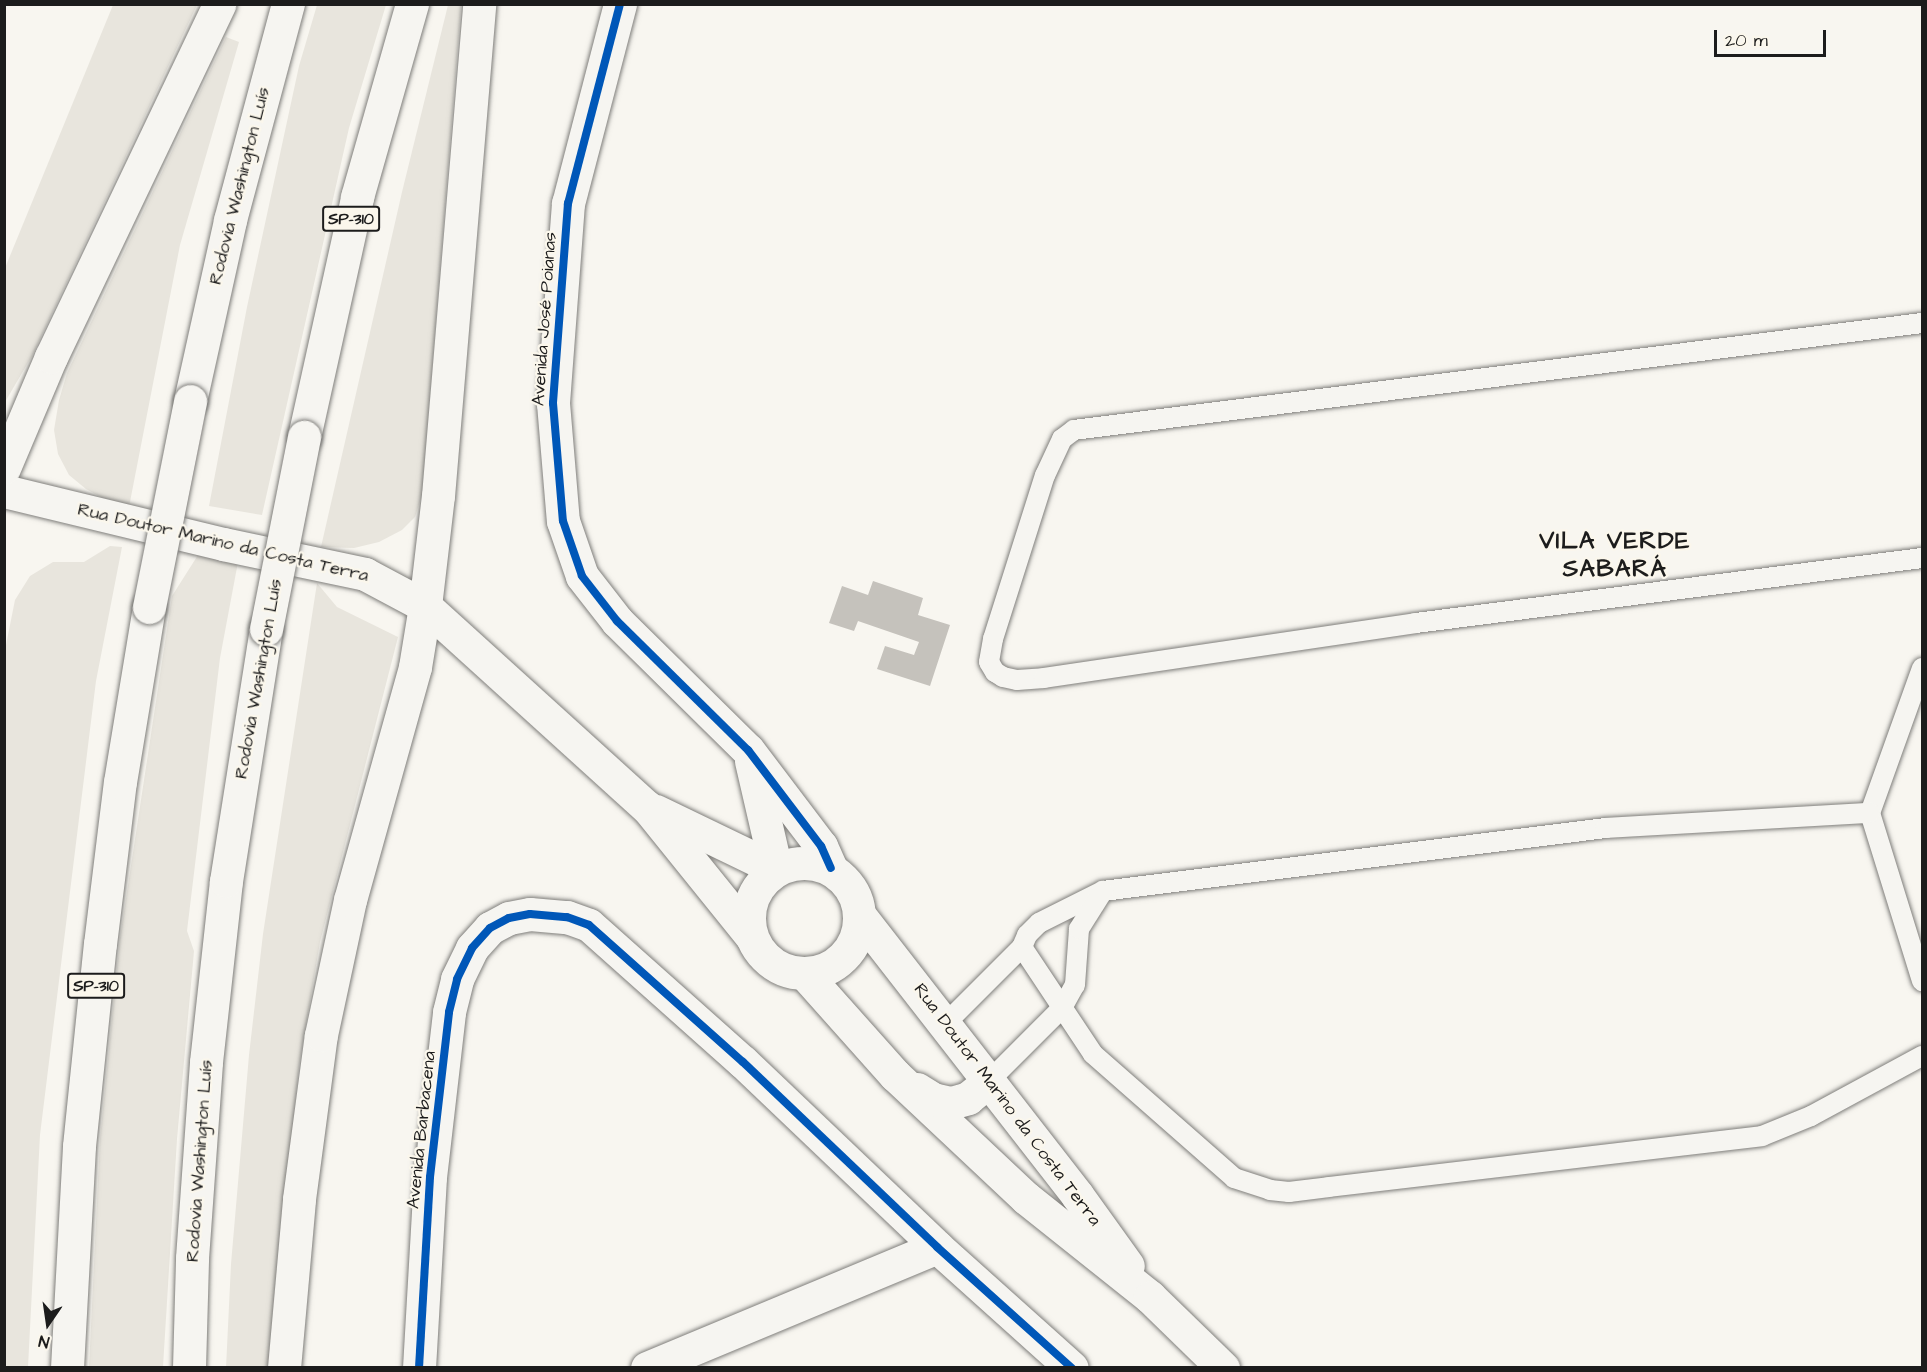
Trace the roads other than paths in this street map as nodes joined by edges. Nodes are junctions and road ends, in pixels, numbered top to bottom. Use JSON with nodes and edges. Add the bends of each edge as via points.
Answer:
{"nodes":[{"id":1,"x":219,"y":4,"type":"edge"},
{"id":2,"x":288,"y":4,"type":"edge"},
{"id":3,"x":412,"y":4,"type":"edge"},
{"id":4,"x":479,"y":4,"type":"edge"},
{"id":5,"x":620,"y":4,"type":"edge"},
{"id":6,"x":1923,"y":323,"type":"edge"},
{"id":7,"x":4,"y":468,"type":"edge"},
{"id":8,"x":4,"y":491,"type":"edge"},
{"id":9,"x":1923,"y":558,"type":"edge"},
{"id":10,"x":425,"y":606,"type":"junction"},
{"id":11,"x":1923,"y":668,"type":"edge"},
{"id":12,"x":748,"y":750,"type":"junction"},
{"id":13,"x":647,"y":807,"type":"junction"},
{"id":14,"x":1870,"y":813,"type":"junction"},
{"id":15,"x":831,"y":868,"type":"junction"},
{"id":16,"x":776,"y":869,"type":"junction"},
{"id":17,"x":1103,"y":891,"type":"junction"},
{"id":18,"x":861,"y":916,"type":"junction"},
{"id":19,"x":751,"y":936,"type":"junction"},
{"id":20,"x":1022,"y":947,"type":"junction"},
{"id":21,"x":804,"y":973,"type":"junction"},
{"id":22,"x":1923,"y":981,"type":"edge"},
{"id":23,"x":1062,"y":1008,"type":"junction"},
{"id":24,"x":944,"y":1025,"type":"junction"},
{"id":25,"x":1923,"y":1056,"type":"edge"},
{"id":26,"x":895,"y":1075,"type":"junction"},
{"id":27,"x":989,"y":1081,"type":"junction"},
{"id":28,"x":938,"y":1246,"type":"junction"},
{"id":29,"x":1150,"y":1297,"type":"junction"},
{"id":30,"x":67,"y":1368,"type":"edge"},
{"id":31,"x":189,"y":1368,"type":"edge"},
{"id":32,"x":284,"y":1368,"type":"edge"},
{"id":33,"x":419,"y":1368,"type":"edge"},
{"id":34,"x":647,"y":1368,"type":"edge"},
{"id":35,"x":1072,"y":1368,"type":"edge"},
{"id":36,"x":1223,"y":1368,"type":"edge"}],
"edges":[{"from":1,"to":7,"type":"main road","via":[[51,357]]},
{"from":2,"to":30,"type":"main road","name":"Rodovia Washington Luís","number":"SP-310","bridge":true,"via":[[230,220],[190,401],[149,607],[120,782],[79,1146]]},
{"from":3,"to":31,"type":"main road","name":"Rodovia Washington Luís","number":"SP-310","bridge":true,"via":[[357,197],[266,629],[226,881],[206,1062],[192,1258]]},
{"from":4,"to":10,"type":"main road","via":[[439,484]]},
{"from":5,"to":12,"type":"main road","name":"Avenida José Poianas","via":[[568,203],[553,403],[562,521],[582,576],[617,621]]},
{"from":6,"to":9,"type":"lane","via":[[1074,430],[1062,439],[1045,475],[989,662],[1003,677],[1044,678],[1428,622]]},
{"from":8,"to":10,"type":"main road","name":"Rua Doutor Marino da Costa Terra","via":[[365,574]]},
{"from":10,"to":13,"type":"main road","name":"Rua Doutor Marino da Costa Terra"},
{"from":10,"to":32,"type":"main road","via":[[415,667],[350,900],[321,1035],[299,1199]]},
{"from":11,"to":14,"type":"lane"},
{"from":12,"to":15,"type":"main road","name":"Avenida José Poianas","via":[[821,846]]},
{"from":12,"to":16,"type":"main road"},
{"from":13,"to":16,"type":"main road","name":"Rua Doutor Marino da Costa Terra"},
{"from":13,"to":19,"type":"main road","name":"Rua Doutor Marino da Costa Terra"},
{"from":14,"to":17,"type":"lane","via":[[1606,828]]},
{"from":14,"to":22,"type":"lane"},
{"from":15,"to":16,"type":"main road","via":[[802,863]]},
{"from":15,"to":18,"type":"main road","via":[[846,880]]},
{"from":16,"to":19,"type":"main road","via":[[757,886],[748,910]]},
{"from":17,"to":20,"type":"lane","via":[[1039,923]]},
{"from":17,"to":23,"type":"lane","via":[[1079,929],[1075,985]]},
{"from":18,"to":21,"type":"main road","via":[[856,938],[844,957],[825,969]]},
{"from":18,"to":24,"type":"main road","name":"Rua Doutor Marino da Costa Terra"},
{"from":19,"to":21,"type":"main road","via":[[771,962]]},
{"from":20,"to":23,"type":"lane"},
{"from":20,"to":24,"type":"lane"},
{"from":21,"to":26,"type":"main road","name":"Rua Doutor Marino da Costa Terra"},
{"from":23,"to":25,"type":"lane","via":[[1093,1054],[1234,1178],[1289,1192],[1762,1136],[1811,1116]]},
{"from":23,"to":27,"type":"lane"},
{"from":24,"to":27,"type":"main road","name":"Rua Doutor Marino da Costa Terra"},
{"from":26,"to":27,"type":"main road","via":[[933,1099],[951,1103],[968,1098]]},
{"from":26,"to":29,"type":"main road","name":"Rua Doutor Marino da Costa Terra","via":[[1026,1198]]},
{"from":27,"to":29,"type":"main road","name":"Rua Doutor Marino da Costa Terra"},
{"from":28,"to":33,"type":"main road","name":"Avenida Barbacena","via":[[743,1062],[589,925],[550,915],[508,918],[490,928],[472,948],[457,979],[449,1012],[430,1177]]},
{"from":28,"to":34,"type":"main road"},
{"from":28,"to":35,"type":"main road"},
{"from":29,"to":36,"type":"main road","name":"Rua Doutor Marino da Costa Terra"}]}
